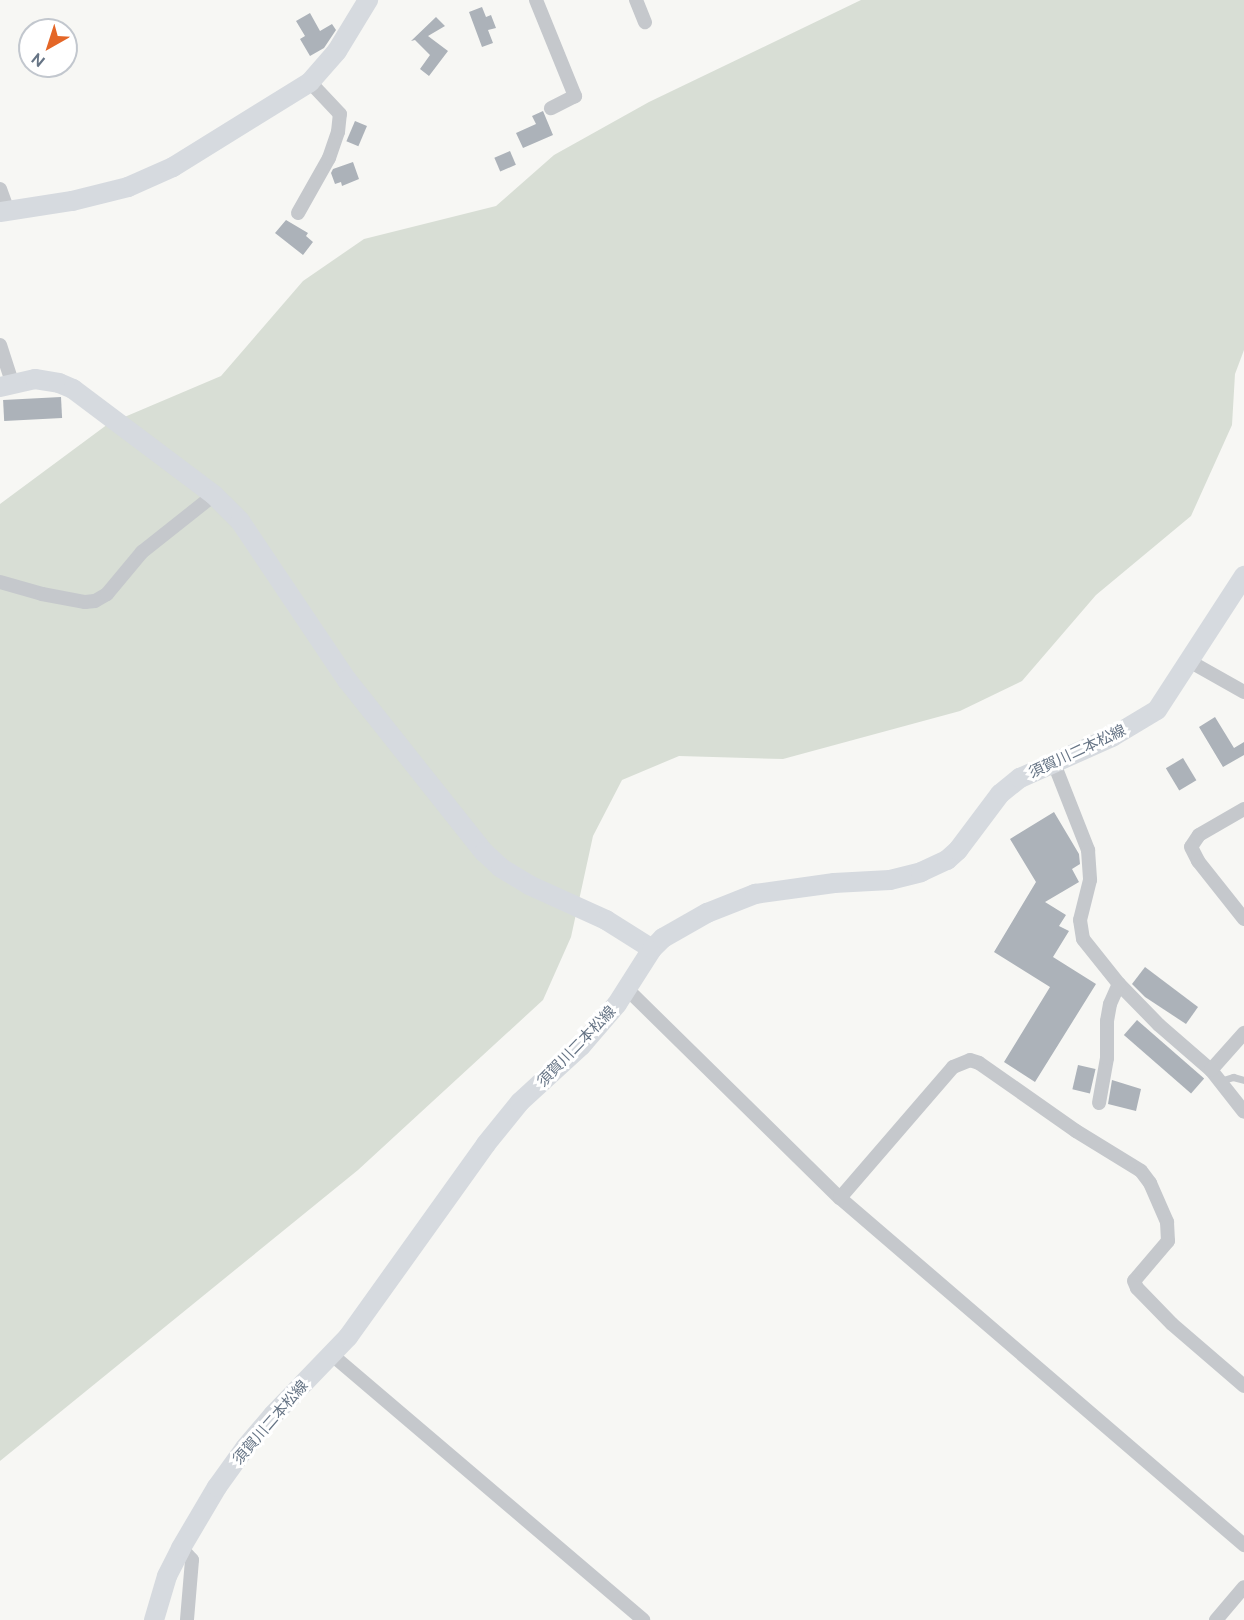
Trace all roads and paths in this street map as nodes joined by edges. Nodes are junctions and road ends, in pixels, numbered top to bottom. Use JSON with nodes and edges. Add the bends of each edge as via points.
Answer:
{"nodes":[{"id":1,"x":368,"y":0,"type":"edge"},
{"id":2,"x":536,"y":0,"type":"edge"},
{"id":3,"x":636,"y":0,"type":"edge"},
{"id":4,"x":645,"y":22,"type":"dead end"},
{"id":5,"x":310,"y":82,"type":"junction"},
{"id":6,"x":552,"y":108,"type":"dead end"},
{"id":7,"x":0,"y":189,"type":"edge"},
{"id":8,"x":4,"y":212,"type":"edge"},
{"id":9,"x":298,"y":213,"type":"dead end"},
{"id":10,"x":0,"y":345,"type":"edge"},
{"id":11,"x":6,"y":384,"type":"edge"},
{"id":12,"x":214,"y":495,"type":"junction"},
{"id":13,"x":1244,"y":576,"type":"edge"},
{"id":14,"x":0,"y":582,"type":"edge"},
{"id":15,"x":1189,"y":661,"type":"junction"},
{"id":16,"x":1244,"y":692,"type":"edge"},
{"id":17,"x":1053,"y":761,"type":"junction"},
{"id":18,"x":1244,"y":809,"type":"edge"},
{"id":19,"x":1244,"y":919,"type":"edge"},
{"id":20,"x":652,"y":949,"type":"junction"},
{"id":21,"x":1119,"y":984,"type":"junction"},
{"id":22,"x":628,"y":990,"type":"junction"},
{"id":23,"x":1244,"y":1033,"type":"edge"},
{"id":24,"x":1216,"y":1076,"type":"junction"},
{"id":25,"x":1244,"y":1080,"type":"edge"},
{"id":26,"x":1099,"y":1103,"type":"dead end"},
{"id":27,"x":1244,"y":1113,"type":"edge"},
{"id":28,"x":840,"y":1198,"type":"junction"},
{"id":29,"x":331,"y":1354,"type":"junction"},
{"id":30,"x":1244,"y":1386,"type":"edge"},
{"id":31,"x":1244,"y":1545,"type":"edge"},
{"id":32,"x":181,"y":1548,"type":"junction"},
{"id":33,"x":1244,"y":1587,"type":"edge"},
{"id":34,"x":154,"y":1620,"type":"edge"},
{"id":35,"x":188,"y":1620,"type":"edge"},
{"id":36,"x":643,"y":1620,"type":"edge"},
{"id":37,"x":1215,"y":1620,"type":"edge"}],
"edges":[{"from":1,"to":5,"type":"main road","via":[[342,44]]},
{"from":2,"to":6,"type":"street","via":[[575,96]]},
{"from":3,"to":4,"type":"street"},
{"from":5,"to":8,"type":"main road","via":[[150,179],[72,201]]},
{"from":5,"to":9,"type":"street","via":[[340,114],[329,158]]},
{"from":7,"to":8,"type":"street"},
{"from":10,"to":11,"type":"street"},
{"from":11,"to":12,"type":"main road","via":[[47,380],[73,389]]},
{"from":12,"to":14,"type":"street","via":[[142,552],[107,594],[95,601],[42,594]]},
{"from":12,"to":20,"type":"main road","via":[[240,521],[347,680],[477,845],[501,868],[529,885],[606,920]]},
{"from":13,"to":15,"type":"main road","name":"須賀川二本松線"},
{"from":15,"to":16,"type":"street"},
{"from":15,"to":17,"type":"main road","name":"須賀川二本松線","via":[[1167,698],[1148,717],[1112,737]]},
{"from":17,"to":20,"type":"main road","name":"須賀川二本松線","via":[[1020,778],[1000,794],[958,850],[936,866],[890,880],[755,894],[684,924]]},
{"from":17,"to":21,"type":"street","via":[[1088,850],[1090,880],[1080,921],[1083,939]]},
{"from":18,"to":19,"type":"street","via":[[1198,835],[1191,847]]},
{"from":20,"to":22,"type":"main road","name":"須賀川二本松線"},
{"from":21,"to":24,"type":"street"},
{"from":21,"to":26,"type":"street","via":[[1107,1021],[1107,1058]]},
{"from":22,"to":28,"type":"street"},
{"from":22,"to":29,"type":"main road","name":"須賀川二本松線","via":[[581,1046],[520,1102],[348,1337]]},
{"from":23,"to":24,"type":"street"},
{"from":24,"to":25,"type":"lane"},
{"from":24,"to":27,"type":"street"},
{"from":28,"to":30,"type":"street","via":[[953,1067],[970,1060],[978,1063],[1141,1171],[1167,1222],[1168,1241],[1134,1281],[1137,1288]]},
{"from":28,"to":31,"type":"street"},
{"from":29,"to":32,"type":"main road","name":"須賀川二本松線","via":[[245,1448]]},
{"from":29,"to":36,"type":"street"},
{"from":32,"to":34,"type":"main road","name":"須賀川二本松線","via":[[167,1576]]},
{"from":32,"to":35,"type":"street","via":[[192,1560]]},
{"from":33,"to":37,"type":"street"}]}
